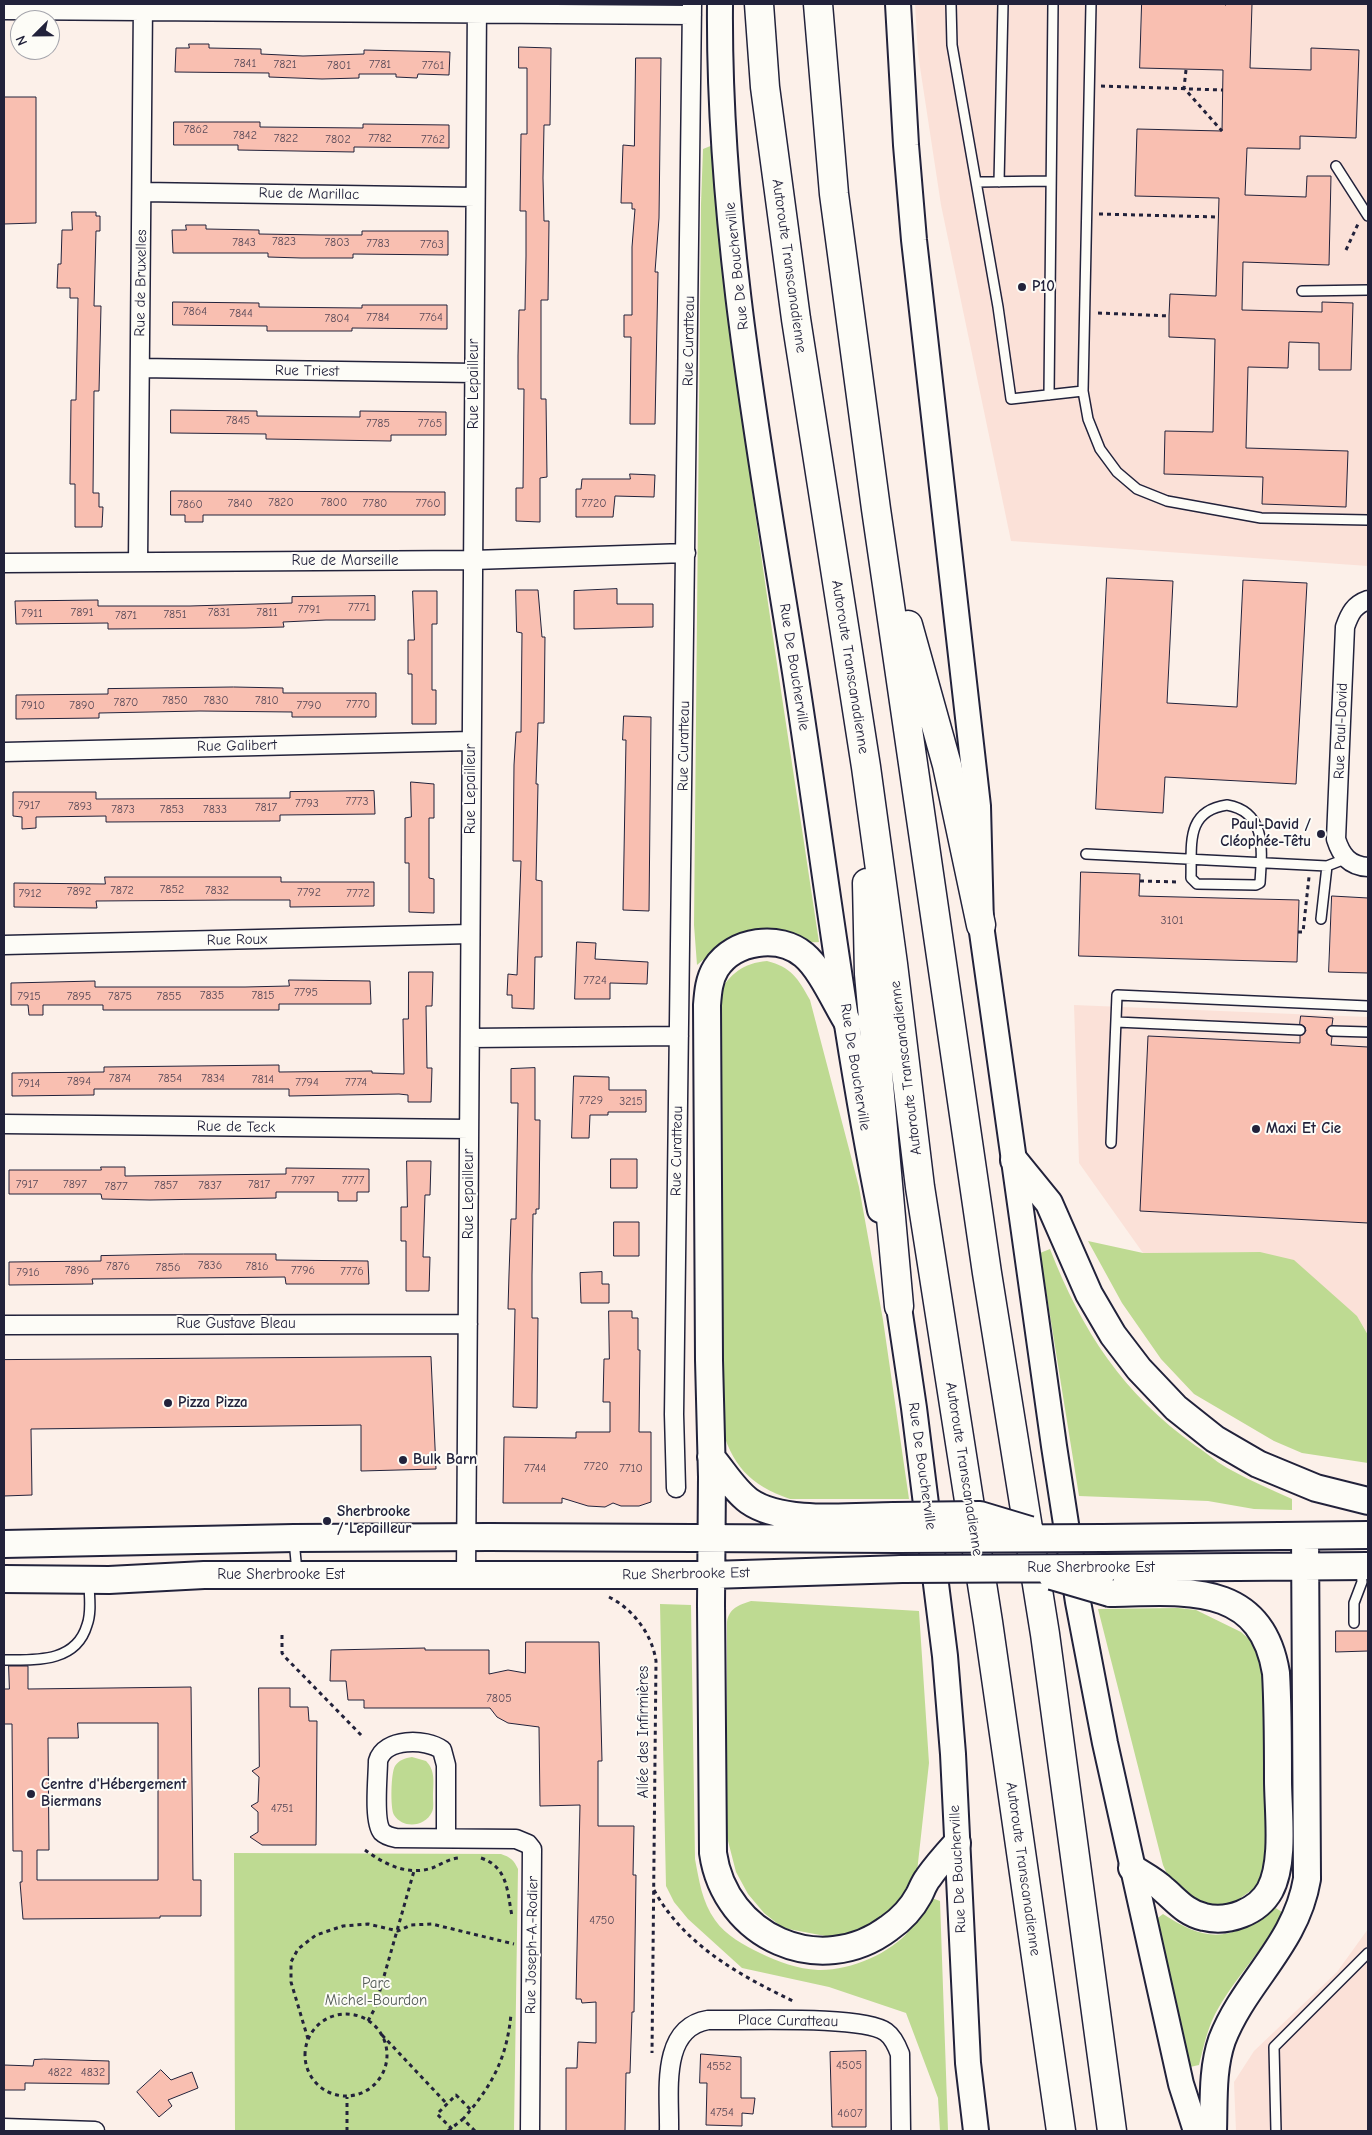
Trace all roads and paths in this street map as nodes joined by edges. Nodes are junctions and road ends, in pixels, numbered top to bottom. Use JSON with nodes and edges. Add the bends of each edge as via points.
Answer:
{"nodes":[{"id":1,"x":720,"y":4,"type":"edge"},
{"id":2,"x":759,"y":4,"type":"edge"},
{"id":3,"x":818,"y":4,"type":"edge"},
{"id":4,"x":898,"y":4,"type":"edge"},
{"id":5,"x":951,"y":4,"type":"edge"},
{"id":6,"x":1002,"y":4,"type":"edge"},
{"id":7,"x":1053,"y":4,"type":"edge"},
{"id":8,"x":1091,"y":4,"type":"edge"},
{"id":9,"x":143,"y":7,"type":"edge"},
{"id":10,"x":386,"y":8,"type":"edge"},
{"id":11,"x":477,"y":8,"type":"edge"},
{"id":12,"x":692,"y":9,"type":"edge"},
{"id":13,"x":4,"y":10,"type":"edge"},
{"id":14,"x":1186,"y":70,"type":"dead end"},
{"id":15,"x":1100,"y":86,"type":"dead end"},
{"id":16,"x":1184,"y":88,"type":"junction"},
{"id":17,"x":1223,"y":90,"type":"dead end"},
{"id":18,"x":1222,"y":132,"type":"dead end"},
{"id":19,"x":1336,"y":166,"type":"dead end"},
{"id":20,"x":1052,"y":181,"type":"junction"},
{"id":21,"x":976,"y":182,"type":"junction"},
{"id":22,"x":999,"y":182,"type":"junction"},
{"id":23,"x":142,"y":192,"type":"junction"},
{"id":24,"x":475,"y":197,"type":"junction"},
{"id":25,"x":1098,"y":214,"type":"dead end"},
{"id":26,"x":1368,"y":216,"type":"edge"},
{"id":27,"x":1218,"y":217,"type":"dead end"},
{"id":28,"x":1302,"y":290,"type":"dead end"},
{"id":29,"x":1368,"y":290,"type":"edge"},
{"id":30,"x":1085,"y":312,"type":"junction"},
{"id":31,"x":1170,"y":316,"type":"dead end"},
{"id":32,"x":140,"y":368,"type":"junction"},
{"id":33,"x":474,"y":374,"type":"junction"},
{"id":34,"x":1083,"y":391,"type":"junction"},
{"id":35,"x":1049,"y":395,"type":"junction"},
{"id":36,"x":876,"y":509,"type":"junction"},
{"id":37,"x":1368,"y":520,"type":"edge"},
{"id":38,"x":686,"y":553,"type":"junction"},
{"id":39,"x":473,"y":560,"type":"junction"},
{"id":40,"x":138,"y":562,"type":"junction"},
{"id":41,"x":4,"y":563,"type":"edge"},
{"id":42,"x":1363,"y":602,"type":"edge"},
{"id":43,"x":471,"y":741,"type":"junction"},
{"id":44,"x":4,"y":752,"type":"edge"},
{"id":45,"x":866,"y":767,"type":"junction"},
{"id":46,"x":1086,"y":854,"type":"dead end"},
{"id":47,"x":1191,"y":859,"type":"junction"},
{"id":48,"x":1345,"y":859,"type":"junction"},
{"id":49,"x":1261,"y":863,"type":"junction"},
{"id":50,"x":1326,"y":866,"type":"junction"},
{"id":51,"x":1368,"y":867,"type":"edge"},
{"id":52,"x":1140,"y":881,"type":"dead end"},
{"id":53,"x":1180,"y":882,"type":"dead end"},
{"id":54,"x":1321,"y":919,"type":"dead end"},
{"id":55,"x":981,"y":925,"type":"junction"},
{"id":56,"x":470,"y":934,"type":"junction"},
{"id":57,"x":4,"y":945,"type":"edge"},
{"id":58,"x":1368,"y":1006,"type":"edge"},
{"id":59,"x":1116,"y":1022,"type":"junction"},
{"id":60,"x":848,"y":1023,"type":"junction"},
{"id":61,"x":1300,"y":1030,"type":"dead end"},
{"id":62,"x":1332,"y":1031,"type":"dead end"},
{"id":63,"x":1368,"y":1032,"type":"edge"},
{"id":64,"x":679,"y":1036,"type":"junction"},
{"id":65,"x":470,"y":1038,"type":"junction"},
{"id":66,"x":4,"y":1124,"type":"edge"},
{"id":67,"x":469,"y":1129,"type":"junction"},
{"id":68,"x":1112,"y":1143,"type":"dead end"},
{"id":69,"x":1014,"y":1160,"type":"junction"},
{"id":70,"x":899,"y":1306,"type":"junction"},
{"id":71,"x":468,"y":1324,"type":"junction"},
{"id":72,"x":4,"y":1325,"type":"edge"},
{"id":73,"x":711,"y":1457,"type":"junction"},
{"id":74,"x":676,"y":1488,"type":"dead end"},
{"id":75,"x":1368,"y":1501,"type":"edge"},
{"id":76,"x":896,"y":1527,"type":"junction"},
{"id":77,"x":1368,"y":1535,"type":"edge"},
{"id":78,"x":1305,"y":1536,"type":"junction"},
{"id":79,"x":294,"y":1538,"type":"junction"},
{"id":80,"x":466,"y":1538,"type":"junction"},
{"id":81,"x":712,"y":1538,"type":"junction"},
{"id":82,"x":4,"y":1544,"type":"edge"},
{"id":83,"x":1365,"y":1566,"type":"edge"},
{"id":84,"x":1304,"y":1567,"type":"junction"},
{"id":85,"x":1025,"y":1568,"type":"junction"},
{"id":86,"x":466,"y":1574,"type":"junction"},
{"id":87,"x":298,"y":1575,"type":"junction"},
{"id":88,"x":711,"y":1575,"type":"junction"},
{"id":89,"x":4,"y":1579,"type":"edge"},
{"id":90,"x":89,"y":1580,"type":"junction"},
{"id":91,"x":605,"y":1595,"type":"dead end"},
{"id":92,"x":1354,"y":1623,"type":"dead end"},
{"id":93,"x":282,"y":1635,"type":"dead end"},
{"id":94,"x":4,"y":1660,"type":"edge"},
{"id":95,"x":362,"y":1736,"type":"dead end"},
{"id":96,"x":446,"y":1838,"type":"junction"},
{"id":97,"x":957,"y":1843,"type":"junction"},
{"id":98,"x":365,"y":1850,"type":"dead end"},
{"id":99,"x":461,"y":1857,"type":"dead end"},
{"id":100,"x":475,"y":1857,"type":"dead end"},
{"id":101,"x":1132,"y":1868,"type":"junction"},
{"id":102,"x":414,"y":1871,"type":"junction"},
{"id":103,"x":654,"y":1890,"type":"junction"},
{"id":104,"x":514,"y":1923,"type":"dead end"},
{"id":105,"x":398,"y":1931,"type":"junction"},
{"id":106,"x":514,"y":1937,"type":"dead end"},
{"id":107,"x":514,"y":1944,"type":"junction"},
{"id":108,"x":513,"y":1953,"type":"dead end"},
{"id":109,"x":1367,"y":1958,"type":"edge"},
{"id":110,"x":798,"y":2004,"type":"dead end"},
{"id":111,"x":512,"y":2012,"type":"dead end"},
{"id":112,"x":368,"y":2021,"type":"junction"},
{"id":113,"x":381,"y":2034,"type":"junction"},
{"id":114,"x":308,"y":2039,"type":"junction"},
{"id":115,"x":652,"y":2053,"type":"dead end"},
{"id":116,"x":347,"y":2097,"type":"junction"},
{"id":117,"x":447,"y":2104,"type":"junction"},
{"id":118,"x":471,"y":2110,"type":"junction"},
{"id":119,"x":463,"y":2119,"type":"junction"},
{"id":120,"x":4,"y":2128,"type":"edge"},
{"id":121,"x":450,"y":2130,"type":"edge"},
{"id":122,"x":95,"y":2131,"type":"edge"},
{"id":123,"x":347,"y":2131,"type":"edge"},
{"id":124,"x":475,"y":2131,"type":"edge"},
{"id":125,"x":530,"y":2131,"type":"edge"},
{"id":126,"x":669,"y":2131,"type":"edge"},
{"id":127,"x":901,"y":2131,"type":"edge"},
{"id":128,"x":976,"y":2131,"type":"edge"},
{"id":129,"x":1060,"y":2131,"type":"edge"},
{"id":130,"x":1112,"y":2131,"type":"edge"},
{"id":131,"x":1196,"y":2131,"type":"edge"},
{"id":132,"x":1214,"y":2131,"type":"edge"},
{"id":133,"x":1276,"y":2131,"type":"edge"}],
"edges":[{"from":1,"to":60,"type":"main road","name":"Rue De Boucherville","via":[[728,180],[744,338]]},
{"from":2,"to":45,"type":"highway","name":"Autoroute Transcanadienne","via":[[766,87],[796,319]]},
{"from":3,"to":36,"type":"highway","via":[[834,194]]},
{"from":4,"to":55,"type":"main road","via":[[915,250],[978,806]]},
{"from":5,"to":21,"type":"lane","via":[[952,45]]},
{"from":6,"to":22,"type":"lane"},
{"from":7,"to":20,"type":"lane"},
{"from":8,"to":30,"type":"lane"},
{"from":9,"to":10,"type":"street"},
{"from":9,"to":13,"type":"street"},
{"from":9,"to":23,"type":"street","name":"Rue de Bruxelles"},
{"from":10,"to":11,"type":"street"},
{"from":11,"to":12,"type":"street"},
{"from":11,"to":24,"type":"street","name":"Rue Lepailleur"},
{"from":12,"to":38,"type":"street","name":"Rue Curatteau"},
{"from":14,"to":16,"type":"path"},
{"from":15,"to":16,"type":"path"},
{"from":16,"to":17,"type":"path"},
{"from":16,"to":18,"type":"path"},
{"from":19,"to":26,"type":"lane"},
{"from":20,"to":22,"type":"lane"},
{"from":20,"to":35,"type":"lane"},
{"from":21,"to":22,"type":"lane"},
{"from":21,"to":35,"type":"lane","via":[[1011,399]]},
{"from":23,"to":24,"type":"street","name":"Rue de Marillac"},
{"from":23,"to":32,"type":"street","name":"Rue de Bruxelles"},
{"from":24,"to":33,"type":"street","name":"Rue Lepailleur"},
{"from":25,"to":27,"type":"path"},
{"from":28,"to":29,"type":"lane"},
{"from":30,"to":31,"type":"path"},
{"from":30,"to":34,"type":"lane"},
{"from":32,"to":33,"type":"street","name":"Rue Triest"},
{"from":32,"to":40,"type":"street","name":"Rue de Bruxelles"},
{"from":33,"to":39,"type":"street","name":"Rue Lepailleur"},
{"from":34,"to":35,"type":"lane"},
{"from":34,"to":37,"type":"lane","via":[[1088,419],[1100,449],[1117,472],[1138,489],[1167,501],[1261,518]]},
{"from":36,"to":55,"type":"highway","via":[[947,765]]},
{"from":36,"to":130,"type":"highway","via":[[987,1273],[1045,1634]]},
{"from":38,"to":39,"type":"street","name":"Rue de Marseille"},
{"from":38,"to":64,"type":"street","name":"Rue Curatteau"},
{"from":39,"to":40,"type":"street","name":"Rue de Marseille"},
{"from":39,"to":43,"type":"street","name":"Rue Lepailleur"},
{"from":40,"to":41,"type":"street","name":"Rue de Marseille"},
{"from":42,"to":48,"type":"street","name":"Rue Paul-David","via":[[1350,613],[1345,627],[1336,839]]},
{"from":43,"to":44,"type":"street","name":"Rue Galibert"},
{"from":43,"to":56,"type":"street","name":"Rue Lepailleur"},
{"from":45,"to":70,"type":"highway","via":[[868,974]]},
{"from":45,"to":129,"type":"highway","name":"Autoroute Transcanadienne","via":[[920,1186],[988,1622]]},
{"from":46,"to":47,"type":"lane"},
{"from":47,"to":49,"type":"lane"},
{"from":47,"to":49,"type":"lane","via":[[1191,878],[1197,884],[1256,885],[1260,883]]},
{"from":47,"to":49,"type":"lane","via":[[1196,822],[1204,813],[1227,805],[1239,807],[1256,822],[1260,834]]},
{"from":48,"to":50,"type":"lane"},
{"from":48,"to":51,"type":"street"},
{"from":49,"to":50,"type":"lane"},
{"from":50,"to":54,"type":"lane"},
{"from":52,"to":53,"type":"path"},
{"from":55,"to":69,"type":"main road"},
{"from":56,"to":57,"type":"street","name":"Rue Roux"},
{"from":56,"to":65,"type":"street","name":"Rue Lepailleur"},
{"from":58,"to":59,"type":"lane","via":[[1117,995]]},
{"from":59,"to":61,"type":"lane"},
{"from":59,"to":68,"type":"lane"},
{"from":60,"to":70,"type":"main road","name":"Rue De Boucherville","via":[[870,1162]]},
{"from":60,"to":73,"type":"main road","via":[[808,959],[786,946],[767,942],[745,946],[725,957],[711,979],[708,1017]]},
{"from":62,"to":63,"type":"lane"},
{"from":64,"to":65,"type":"street"},
{"from":64,"to":74,"type":"street","name":"Rue Curatteau"},
{"from":65,"to":67,"type":"street","name":"Rue Lepailleur"},
{"from":66,"to":67,"type":"street","name":"Rue de Teck"},
{"from":67,"to":71,"type":"street","name":"Rue Lepailleur"},
{"from":69,"to":75,"type":"main road","via":[[1049,1203],[1089,1294],[1113,1335],[1139,1370],[1176,1408],[1215,1439],[1258,1464],[1316,1488]]},
{"from":69,"to":101,"type":"main road","via":[[1071,1560]]},
{"from":70,"to":97,"type":"main road","name":"Rue De Boucherville","via":[[944,1646]]},
{"from":71,"to":72,"type":"street","name":"Rue Gustave Bleau"},
{"from":71,"to":80,"type":"street","name":"Rue Lepailleur"},
{"from":73,"to":76,"type":"main road","via":[[741,1494],[767,1510]]},
{"from":73,"to":81,"type":"main road"},
{"from":76,"to":78,"type":"main road","name":"Rue Sherbrooke Est","bridge":true,"via":[[980,1515],[1057,1538]]},
{"from":76,"to":81,"type":"main road"},
{"from":77,"to":78,"type":"main road","name":"Rue Sherbrooke Est"},
{"from":78,"to":84,"type":"main road"},
{"from":79,"to":80,"type":"main road"},
{"from":79,"to":82,"type":"main road"},
{"from":79,"to":87,"type":"lane"},
{"from":80,"to":81,"type":"main road"},
{"from":80,"to":86,"type":"street","name":"Rue Lepailleur"},
{"from":81,"to":88,"type":"main road"},
{"from":83,"to":84,"type":"main road","name":"Rue Sherbrooke Est"},
{"from":83,"to":92,"type":"lane","via":[[1355,1596]]},
{"from":84,"to":85,"type":"main road","name":"Rue Sherbrooke Est","bridge":true},
{"from":84,"to":132,"type":"main road","via":[[1306,1884],[1292,1927],[1237,2010],[1223,2039],[1216,2068]]},
{"from":85,"to":88,"type":"main road","name":"Rue Sherbrooke Est","bridge":true},
{"from":85,"to":101,"type":"main road","bridge":true,"via":[[1110,1593],[1192,1593],[1224,1599],[1245,1612],[1261,1632],[1271,1652],[1276,1673],[1279,1848],[1275,1878],[1264,1899],[1231,1917],[1204,1917],[1179,1905],[1164,1890]]},
{"from":86,"to":87,"type":"main road","name":"Rue Sherbrooke Est"},
{"from":86,"to":88,"type":"main road","name":"Rue Sherbrooke Est"},
{"from":87,"to":90,"type":"main road","name":"Rue Sherbrooke Est"},
{"from":88,"to":97,"type":"main road","via":[[712,1844],[720,1883],[738,1911],[760,1931],[794,1947],[820,1951],[854,1946],[881,1934],[900,1920],[913,1905],[926,1879]]},
{"from":89,"to":90,"type":"main road","name":"Rue Sherbrooke Est"},
{"from":90,"to":94,"type":"lane","via":[[88,1625],[74,1646],[52,1659]]},
{"from":91,"to":103,"type":"path","name":"Allée des Infirmières","via":[[638,1621],[655,1651]]},
{"from":93,"to":95,"type":"path","via":[[285,1657]]},
{"from":96,"to":96,"type":"street","name":"Rue Joseph-A.-Rodier","via":[[396,1838],[382,1832],[378,1817],[378,1761],[385,1748],[400,1743],[429,1744],[442,1750],[446,1764]]},
{"from":96,"to":125,"type":"street","name":"Rue Joseph-A.-Rodier","via":[[516,1839],[532,1849]]},
{"from":97,"to":128,"type":"main road","name":"Rue De Boucherville","via":[[967,2040]]},
{"from":98,"to":102,"type":"path","via":[[388,1865]]},
{"from":99,"to":102,"type":"path"},
{"from":100,"to":104,"type":"path","via":[[493,1862],[500,1870]]},
{"from":101,"to":131,"type":"main road","via":[[1181,2084]]},
{"from":102,"to":105,"type":"path"},
{"from":103,"to":110,"type":"path","via":[[670,1914],[708,1953],[741,1975]]},
{"from":103,"to":115,"type":"path","name":"Allée des Infirmières"},
{"from":105,"to":107,"type":"path","via":[[411,1925],[432,1924]]},
{"from":105,"to":112,"type":"path","via":[[375,2008]]},
{"from":105,"to":114,"type":"path","via":[[368,1924],[343,1926],[316,1935],[298,1949],[291,1962],[291,1982]]},
{"from":106,"to":107,"type":"path"},
{"from":107,"to":108,"type":"path"},
{"from":109,"to":133,"type":"lane","via":[[1274,2046]]},
{"from":111,"to":118,"type":"path","via":[[505,2049],[484,2095]]},
{"from":112,"to":113,"type":"path"},
{"from":112,"to":114,"type":"path","via":[[352,2015],[332,2016],[321,2023]]},
{"from":113,"to":116,"type":"path","via":[[387,2061],[382,2075],[361,2094]]},
{"from":113,"to":117,"type":"path"},
{"from":114,"to":116,"type":"path","via":[[305,2056],[313,2081],[323,2090]]},
{"from":116,"to":123,"type":"path"},
{"from":117,"to":118,"type":"path","via":[[456,2095]]},
{"from":117,"to":121,"type":"path","via":[[437,2114]]},
{"from":118,"to":119,"type":"path"},
{"from":119,"to":121,"type":"path"},
{"from":119,"to":124,"type":"path"},
{"from":120,"to":122,"type":"street"},
{"from":126,"to":127,"type":"street","name":"Place Curatteau","via":[[672,2054],[683,2031],[698,2022],[850,2022],[869,2024],[886,2032],[895,2042],[901,2061]]}]}
